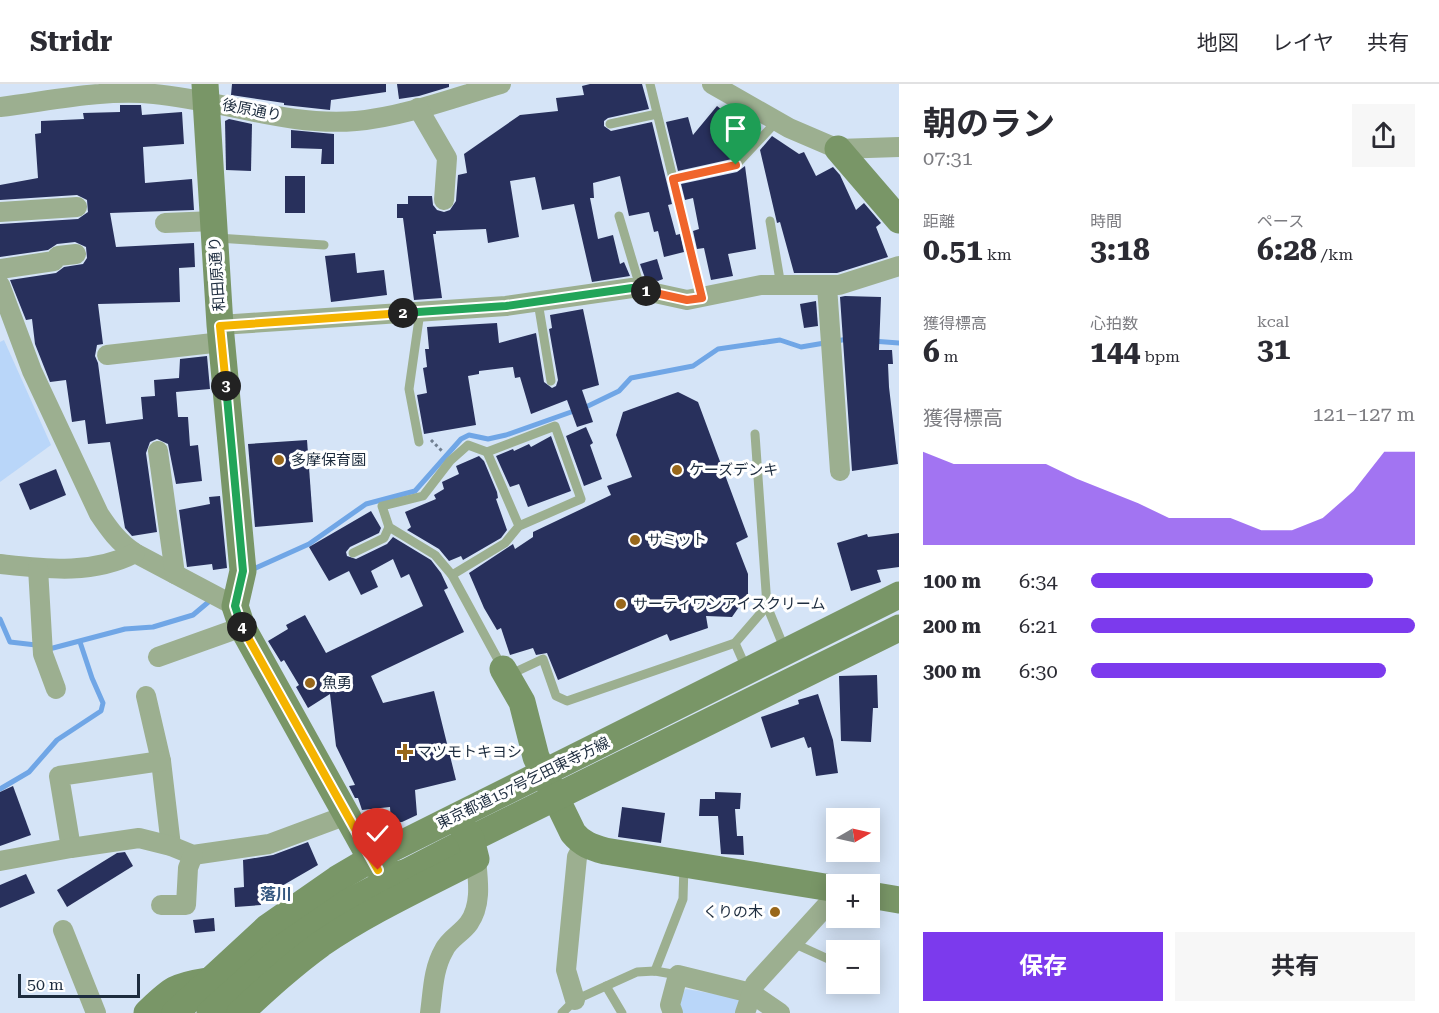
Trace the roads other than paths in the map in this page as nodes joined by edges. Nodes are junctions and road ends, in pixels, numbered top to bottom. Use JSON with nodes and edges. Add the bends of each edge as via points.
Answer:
{"nodes":[{"id":1,"x":501,"y":84,"type":"edge"},
{"id":2,"x":650,"y":84,"type":"edge"},
{"id":3,"x":712,"y":84,"type":"edge"},
{"id":4,"x":211,"y":90,"type":"edge"},
{"id":5,"x":0,"y":107,"type":"edge"},
{"id":6,"x":418,"y":108,"type":"junction"},
{"id":7,"x":657,"y":114,"type":"junction"},
{"id":8,"x":777,"y":121,"type":"junction"},
{"id":9,"x":610,"y":124,"type":"dead end"},
{"id":10,"x":899,"y":147,"type":"edge"},
{"id":11,"x":838,"y":149,"type":"junction"},
{"id":12,"x":673,"y":179,"type":"junction"},
{"id":13,"x":444,"y":200,"type":"dead end"},
{"id":14,"x":77,"y":207,"type":"dead end"},
{"id":15,"x":0,"y":212,"type":"edge"},
{"id":16,"x":619,"y":216,"type":"dead end"},
{"id":17,"x":899,"y":220,"type":"edge"},
{"id":18,"x":770,"y":221,"type":"dead end"},
{"id":19,"x":165,"y":223,"type":"dead end"},
{"id":20,"x":214,"y":230,"type":"junction"},
{"id":21,"x":324,"y":245,"type":"dead end"},
{"id":22,"x":76,"y":254,"type":"dead end"},
{"id":23,"x":899,"y":266,"type":"edge"},
{"id":24,"x":0,"y":269,"type":"edge"},
{"id":25,"x":0,"y":285,"type":"edge"},
{"id":26,"x":781,"y":286,"type":"junction"},
{"id":27,"x":827,"y":286,"type":"junction"},
{"id":28,"x":641,"y":290,"type":"junction"},
{"id":29,"x":702,"y":298,"type":"junction"},
{"id":30,"x":538,"y":302,"type":"junction"},
{"id":31,"x":420,"y":312,"type":"junction"},
{"id":32,"x":221,"y":334,"type":"junction"},
{"id":33,"x":107,"y":355,"type":"dead end"},
{"id":34,"x":551,"y":381,"type":"dead end"},
{"id":35,"x":755,"y":434,"type":"dead end"},
{"id":36,"x":419,"y":442,"type":"dead end"},
{"id":37,"x":158,"y":450,"type":"dead end"},
{"id":38,"x":487,"y":452,"type":"junction"},
{"id":39,"x":840,"y":471,"type":"dead end"},
{"id":40,"x":389,"y":526,"type":"junction"},
{"id":41,"x":519,"y":526,"type":"junction"},
{"id":42,"x":135,"y":553,"type":"junction"},
{"id":43,"x":353,"y":553,"type":"dead end"},
{"id":44,"x":0,"y":564,"type":"edge"},
{"id":45,"x":38,"y":568,"type":"junction"},
{"id":46,"x":175,"y":574,"type":"junction"},
{"id":47,"x":452,"y":575,"type":"junction"},
{"id":48,"x":899,"y":596,"type":"edge"},
{"id":49,"x":236,"y":599,"type":"junction"},
{"id":50,"x":767,"y":606,"type":"junction"},
{"id":51,"x":899,"y":628,"type":"edge"},
{"id":52,"x":735,"y":643,"type":"junction"},
{"id":53,"x":786,"y":652,"type":"junction"},
{"id":54,"x":158,"y":657,"type":"dead end"},
{"id":55,"x":505,"y":672,"type":"junction"},
{"id":56,"x":747,"y":672,"type":"junction"},
{"id":57,"x":56,"y":689,"type":"dead end"},
{"id":58,"x":146,"y":696,"type":"dead end"},
{"id":59,"x":160,"y":761,"type":"junction"},
{"id":60,"x":543,"y":773,"type":"junction"},
{"id":61,"x":554,"y":798,"type":"junction"},
{"id":62,"x":347,"y":815,"type":"junction"},
{"id":63,"x":437,"y":825,"type":"junction"},
{"id":64,"x":585,"y":844,"type":"junction"},
{"id":65,"x":171,"y":846,"type":"junction"},
{"id":66,"x":71,"y":848,"type":"junction"},
{"id":67,"x":473,"y":849,"type":"junction"},
{"id":68,"x":193,"y":855,"type":"junction"},
{"id":69,"x":372,"y":859,"type":"junction"},
{"id":70,"x":0,"y":861,"type":"edge"},
{"id":71,"x":684,"y":863,"type":"junction"},
{"id":72,"x":404,"y":873,"type":"junction"},
{"id":73,"x":826,"y":887,"type":"edge"},
{"id":74,"x":880,"y":897,"type":"edge"},
{"id":75,"x":899,"y":900,"type":"edge"},
{"id":76,"x":161,"y":905,"type":"dead end"},
{"id":77,"x":826,"y":906,"type":"edge"},
{"id":78,"x":72,"y":938,"type":"dead end"},
{"id":79,"x":792,"y":943,"type":"junction"},
{"id":80,"x":826,"y":958,"type":"edge"},
{"id":81,"x":655,"y":971,"type":"junction"},
{"id":82,"x":678,"y":975,"type":"junction"},
{"id":83,"x":207,"y":981,"type":"junction"},
{"id":84,"x":606,"y":986,"type":"junction"},
{"id":85,"x":751,"y":993,"type":"junction"},
{"id":86,"x":568,"y":1006,"type":"edge"},
{"id":87,"x":96,"y":1013,"type":"edge"},
{"id":88,"x":147,"y":1013,"type":"edge"},
{"id":89,"x":175,"y":1013,"type":"edge"},
{"id":90,"x":210,"y":1013,"type":"edge"},
{"id":91,"x":240,"y":1013,"type":"edge"},
{"id":92,"x":430,"y":1013,"type":"edge"},
{"id":93,"x":622,"y":1013,"type":"edge"},
{"id":94,"x":672,"y":1013,"type":"edge"},
{"id":95,"x":745,"y":1013,"type":"edge"},
{"id":96,"x":780,"y":1013,"type":"edge"}],
"edges":[{"from":1,"to":6,"type":"street","name":"後原通り"},
{"from":2,"to":7,"type":"lane"},
{"from":3,"to":8,"type":"street"},
{"from":4,"to":5,"type":"street","name":"後原通り","via":[[132,93]]},
{"from":4,"to":6,"type":"street","name":"後原通り","via":[[308,120],[357,121]]},
{"from":4,"to":20,"type":"main road","name":"和田原通り"},
{"from":6,"to":13,"type":"street","via":[[447,158]]},
{"from":7,"to":9,"type":"lane"},
{"from":7,"to":12,"type":"lane"},
{"from":8,"to":11,"type":"street"},
{"from":8,"to":12,"type":"lane","via":[[736,165]]},
{"from":10,"to":11,"type":"street"},
{"from":11,"to":17,"type":"main road"},
{"from":12,"to":29,"type":"lane"},
{"from":14,"to":15,"type":"street","via":[[53,202]]},
{"from":16,"to":28,"type":"lane"},
{"from":18,"to":26,"type":"lane"},
{"from":19,"to":20,"type":"street"},
{"from":20,"to":21,"type":"lane"},
{"from":20,"to":32,"type":"main road","name":"和田原通り"},
{"from":22,"to":24,"type":"street"},
{"from":23,"to":27,"type":"street"},
{"from":25,"to":42,"type":"street","via":[[32,371],[99,514],[122,545]]},
{"from":26,"to":27,"type":"street"},
{"from":26,"to":29,"type":"street","via":[[760,285]]},
{"from":27,"to":39,"type":"street"},
{"from":28,"to":29,"type":"street","via":[[687,300]]},
{"from":28,"to":30,"type":"street","via":[[632,288]]},
{"from":30,"to":31,"type":"street"},
{"from":30,"to":34,"type":"lane"},
{"from":31,"to":32,"type":"street"},
{"from":31,"to":36,"type":"lane","via":[[409,389]]},
{"from":32,"to":33,"type":"street"},
{"from":32,"to":49,"type":"main road","name":"和田原通り"},
{"from":35,"to":50,"type":"lane"},
{"from":37,"to":46,"type":"street"},
{"from":38,"to":40,"type":"lane","via":[[468,445],[423,496],[382,506]]},
{"from":38,"to":41,"type":"lane"},
{"from":38,"to":41,"type":"lane","via":[[555,426],[581,500]]},
{"from":40,"to":43,"type":"lane","via":[[384,538]]},
{"from":40,"to":47,"type":"lane","via":[[435,555]]},
{"from":41,"to":47,"type":"lane","via":[[505,543]]},
{"from":42,"to":45,"type":"street","via":[[115,563],[81,570]]},
{"from":42,"to":46,"type":"street"},
{"from":44,"to":45,"type":"street"},
{"from":45,"to":57,"type":"street","via":[[44,654]]},
{"from":46,"to":49,"type":"street","via":[[201,588]]},
{"from":47,"to":55,"type":"lane"},
{"from":48,"to":53,"type":"main road","name":"東京都道157号乞田東寺方線"},
{"from":49,"to":54,"type":"street"},
{"from":49,"to":62,"type":"main road","name":"和田原通り"},
{"from":50,"to":52,"type":"lane"},
{"from":50,"to":53,"type":"lane"},
{"from":51,"to":61,"type":"main road","name":"東京都道157号乞田東寺方線"},
{"from":52,"to":55,"type":"lane","via":[[567,701],[556,696],[543,659]]},
{"from":52,"to":56,"type":"lane"},
{"from":53,"to":56,"type":"main road","name":"東京都道157号乞田東寺方線"},
{"from":55,"to":60,"type":"main road","via":[[522,702],[530,740]]},
{"from":56,"to":60,"type":"main road","name":"東京都道157号乞田東寺方線"},
{"from":58,"to":59,"type":"street"},
{"from":59,"to":65,"type":"street"},
{"from":59,"to":66,"type":"street","via":[[128,757],[59,776]]},
{"from":60,"to":61,"type":"main road"},
{"from":60,"to":63,"type":"main road","name":"東京都道157号乞田東寺方線"},
{"from":61,"to":64,"type":"main road","name":"東京都道157号乞田東寺方線","via":[[573,833]]},
{"from":61,"to":67,"type":"main road","name":"東京都道157号乞田東寺方線"},
{"from":62,"to":68,"type":"street","via":[[269,844]]},
{"from":62,"to":69,"type":"main road","name":"和田原通り"},
{"from":63,"to":67,"type":"main road","via":[[463,826]]},
{"from":63,"to":69,"type":"main road","name":"東京都道157号乞田東寺方線"},
{"from":64,"to":71,"type":"main road","via":[[604,851]]},
{"from":64,"to":86,"type":"street","via":[[577,857],[566,969]]},
{"from":65,"to":66,"type":"street","via":[[139,838]]},
{"from":65,"to":68,"type":"street"},
{"from":66,"to":70,"type":"street"},
{"from":67,"to":72,"type":"main road","name":"東京都道157号乞田東寺方線"},
{"from":67,"to":91,"type":"main road","via":[[322,944]]},
{"from":67,"to":92,"type":"street","via":[[479,885],[476,907],[469,923],[445,947],[436,966]]},
{"from":68,"to":76,"type":"street","via":[[188,868],[186,905]]},
{"from":69,"to":72,"type":"main road","via":[[378,870],[386,874]]},
{"from":69,"to":83,"type":"main road","name":"東京都道157号乞田東寺方線","via":[[268,927]]},
{"from":71,"to":73,"type":"main road"},
{"from":71,"to":81,"type":"lane","via":[[682,899]]},
{"from":72,"to":90,"type":"main road","name":"東京都道157号乞田東寺方線","via":[[311,927]]},
{"from":74,"to":75,"type":"main road"},
{"from":77,"to":79,"type":"street"},
{"from":78,"to":87,"type":"street"},
{"from":79,"to":80,"type":"lane"},
{"from":79,"to":85,"type":"street"},
{"from":81,"to":82,"type":"lane"},
{"from":81,"to":84,"type":"lane","via":[[637,972]]},
{"from":82,"to":85,"type":"street"},
{"from":82,"to":94,"type":"street","via":[[670,1005]]},
{"from":83,"to":88,"type":"main road","via":[[170,990]]},
{"from":83,"to":89,"type":"main road","name":"東京都道157号乞田東寺方線"},
{"from":84,"to":86,"type":"lane"},
{"from":84,"to":93,"type":"lane"},
{"from":85,"to":95,"type":"street"},
{"from":85,"to":96,"type":"street"}]}
